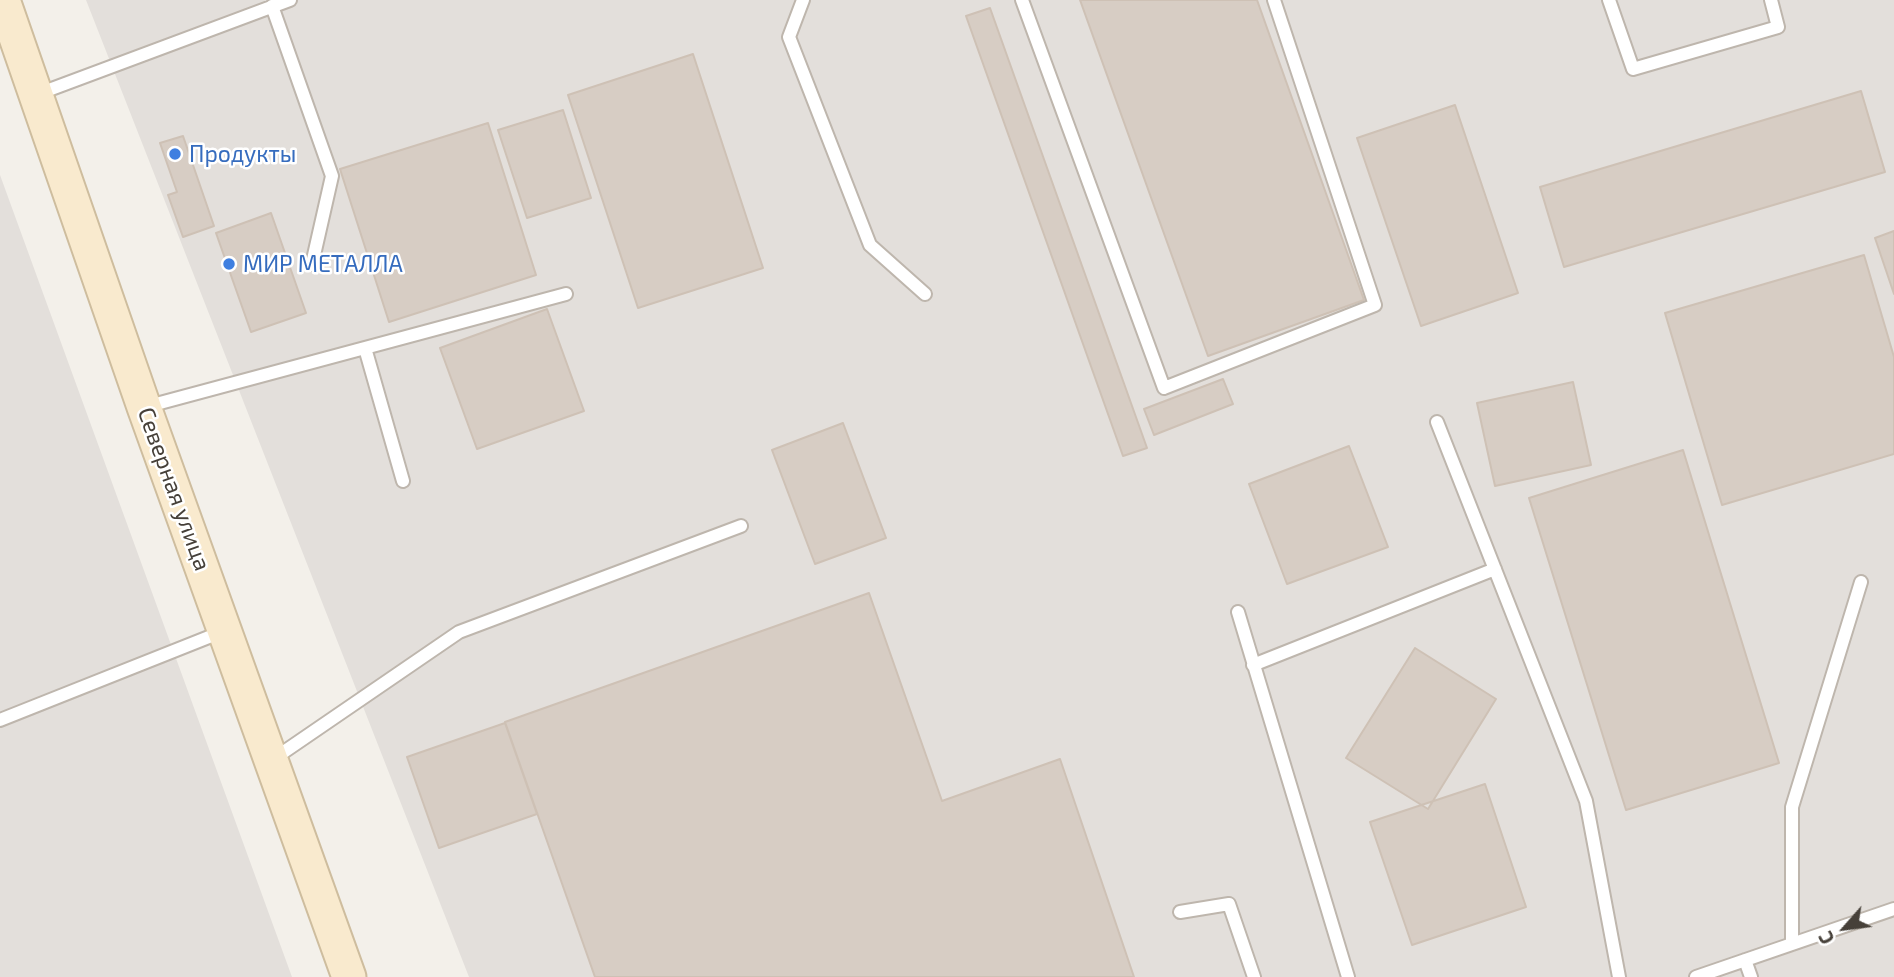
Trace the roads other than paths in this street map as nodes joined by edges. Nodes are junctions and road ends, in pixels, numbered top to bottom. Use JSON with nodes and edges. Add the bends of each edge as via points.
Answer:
{"nodes":[{"id":1,"x":3,"y":0,"type":"edge"},
{"id":2,"x":290,"y":0,"type":"edge"},
{"id":3,"x":803,"y":0,"type":"edge"},
{"id":4,"x":1022,"y":0,"type":"edge"},
{"id":5,"x":1274,"y":0,"type":"edge"},
{"id":6,"x":1609,"y":0,"type":"edge"},
{"id":7,"x":1771,"y":0,"type":"edge"},
{"id":8,"x":272,"y":6,"type":"junction"},
{"id":9,"x":36,"y":95,"type":"junction"},
{"id":10,"x":312,"y":264,"type":"dead end"},
{"id":11,"x":566,"y":294,"type":"dead end"},
{"id":12,"x":925,"y":294,"type":"dead end"},
{"id":13,"x":365,"y":348,"type":"junction"},
{"id":14,"x":144,"y":407,"type":"junction"},
{"id":15,"x":1437,"y":422,"type":"dead end"},
{"id":16,"x":403,"y":481,"type":"dead end"},
{"id":17,"x":741,"y":526,"type":"dead end"},
{"id":18,"x":1495,"y":569,"type":"junction"},
{"id":19,"x":1861,"y":582,"type":"dead end"},
{"id":20,"x":1238,"y":612,"type":"dead end"},
{"id":21,"x":225,"y":631,"type":"junction"},
{"id":22,"x":1254,"y":665,"type":"junction"},
{"id":23,"x":0,"y":720,"type":"edge"},
{"id":24,"x":271,"y":760,"type":"junction"},
{"id":25,"x":1894,"y":909,"type":"edge"},
{"id":26,"x":1181,"y":912,"type":"dead end"},
{"id":27,"x":1792,"y":944,"type":"junction"},
{"id":28,"x":1745,"y":960,"type":"junction"},
{"id":29,"x":349,"y":977,"type":"edge"},
{"id":30,"x":1254,"y":977,"type":"edge"},
{"id":31,"x":1348,"y":977,"type":"edge"},
{"id":32,"x":1619,"y":977,"type":"edge"},
{"id":33,"x":1696,"y":977,"type":"edge"},
{"id":34,"x":1751,"y":977,"type":"edge"}],
"edges":[{"from":1,"to":9,"type":"main road","name":"Северная улица"},
{"from":2,"to":8,"type":"lane"},
{"from":3,"to":12,"type":"lane","via":[[789,37],[870,245]]},
{"from":4,"to":5,"type":"lane","via":[[1164,388],[1375,304]]},
{"from":6,"to":7,"type":"lane","via":[[1633,69],[1778,27]]},
{"from":8,"to":9,"type":"lane"},
{"from":8,"to":10,"type":"lane","via":[[332,176]]},
{"from":9,"to":14,"type":"main road","name":"Северная улица"},
{"from":11,"to":13,"type":"lane"},
{"from":13,"to":14,"type":"lane"},
{"from":13,"to":16,"type":"lane"},
{"from":14,"to":21,"type":"main road","name":"Северная улица"},
{"from":15,"to":18,"type":"lane"},
{"from":17,"to":24,"type":"lane","via":[[459,632]]},
{"from":18,"to":22,"type":"lane"},
{"from":18,"to":32,"type":"lane","via":[[1586,801]]},
{"from":19,"to":27,"type":"lane","via":[[1792,807]]},
{"from":20,"to":22,"type":"lane"},
{"from":21,"to":23,"type":"lane"},
{"from":21,"to":24,"type":"main road","name":"Северная улица"},
{"from":22,"to":31,"type":"lane"},
{"from":24,"to":29,"type":"main road","name":"Северная улица"},
{"from":25,"to":27,"type":"lane"},
{"from":26,"to":30,"type":"lane","via":[[1229,904]]},
{"from":27,"to":28,"type":"lane"},
{"from":28,"to":33,"type":"lane"},
{"from":28,"to":34,"type":"lane"}]}
